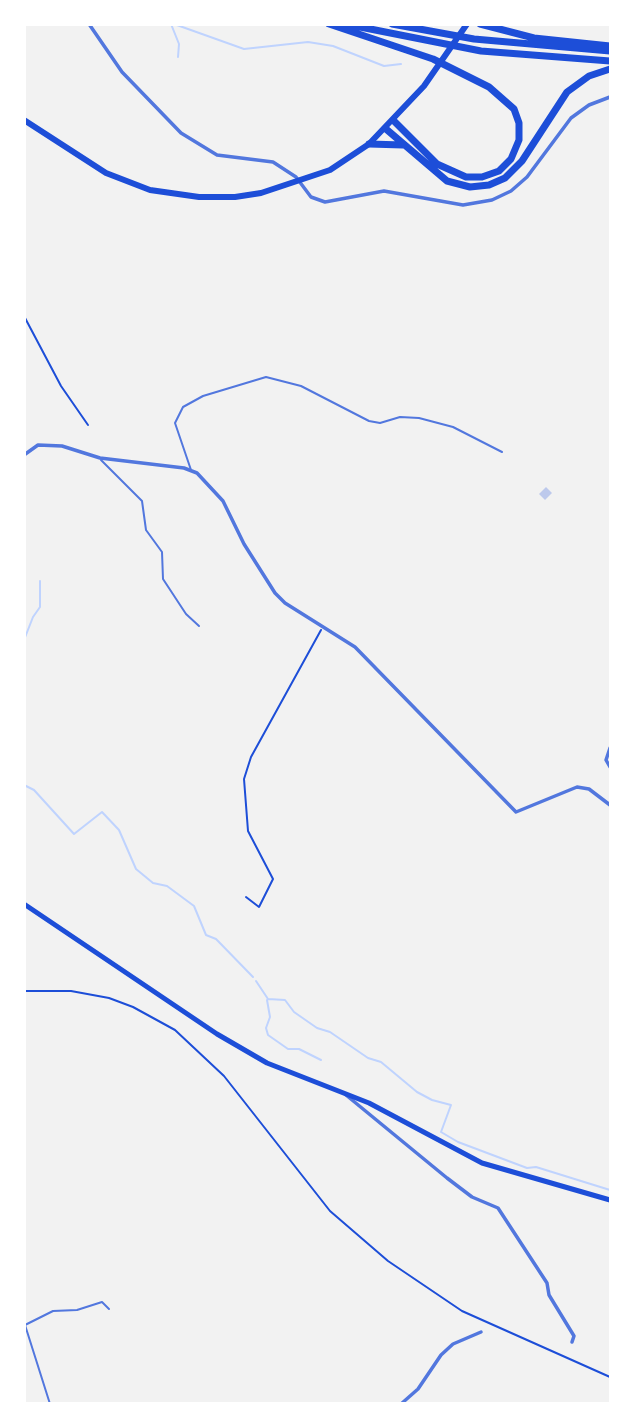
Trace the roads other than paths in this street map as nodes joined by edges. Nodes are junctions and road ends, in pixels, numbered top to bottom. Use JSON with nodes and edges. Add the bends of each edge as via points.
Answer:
{"nodes":[{"id":1,"x":89,"y":24,"type":"edge"},
{"id":2,"x":329,"y":24,"type":"edge"},
{"id":3,"x":345,"y":24,"type":"edge"},
{"id":4,"x":393,"y":24,"type":"edge"},
{"id":5,"x":467,"y":24,"type":"edge"},
{"id":6,"x":480,"y":24,"type":"edge"},
{"id":7,"x":611,"y":49,"type":"edge"},
{"id":8,"x":611,"y":61,"type":"edge"},
{"id":9,"x":611,"y":69,"type":"edge"},
{"id":10,"x":611,"y":97,"type":"edge"},
{"id":11,"x":24,"y":120,"type":"edge"},
{"id":12,"x":394,"y":121,"type":"junction"},
{"id":13,"x":386,"y":129,"type":"junction"},
{"id":14,"x":369,"y":144,"type":"junction"},
{"id":15,"x":405,"y":145,"type":"junction"},
{"id":16,"x":299,"y":182,"type":"junction"},
{"id":17,"x":502,"y":452,"type":"dead end"},
{"id":18,"x":25,"y":453,"type":"edge"},
{"id":19,"x":100,"y":458,"type":"junction"},
{"id":20,"x":191,"y":470,"type":"junction"},
{"id":21,"x":199,"y":626,"type":"dead end"},
{"id":22,"x":611,"y":748,"type":"edge"},
{"id":23,"x":611,"y":767,"type":"edge"},
{"id":24,"x":611,"y":805,"type":"edge"},
{"id":25,"x":24,"y":904,"type":"edge"},
{"id":26,"x":345,"y":1093,"type":"junction"},
{"id":27,"x":611,"y":1200,"type":"edge"},
{"id":28,"x":108,"y":1309,"type":"dead end"},
{"id":29,"x":481,"y":1332,"type":"dead end"},
{"id":30,"x":572,"y":1342,"type":"dead end"},
{"id":31,"x":50,"y":1404,"type":"edge"},
{"id":32,"x":401,"y":1404,"type":"edge"}],
"edges":[{"from":1,"to":16,"type":"street","via":[[122,72],[181,133],[217,155],[273,162]]},
{"from":2,"to":12,"type":"highway","via":[[433,59],[489,87],[514,109],[520,138],[502,169],[468,178],[437,164]]},
{"from":3,"to":8,"type":"highway","via":[[481,51]]},
{"from":4,"to":7,"type":"highway","via":[[474,39]]},
{"from":5,"to":12,"type":"main road"},
{"from":6,"to":7,"type":"highway","via":[[534,38]]},
{"from":9,"to":15,"type":"highway","via":[[589,76],[567,92],[522,161],[505,178],[489,185],[465,187],[447,181]]},
{"from":10,"to":16,"type":"street","via":[[571,118],[527,177],[487,202],[463,205],[384,191],[325,202],[311,197]]},
{"from":11,"to":16,"type":"main road","via":[[106,173],[165,194],[235,197]]},
{"from":12,"to":13,"type":"main road"},
{"from":13,"to":14,"type":"main road"},
{"from":13,"to":15,"type":"highway"},
{"from":14,"to":15,"type":"highway"},
{"from":14,"to":16,"type":"main road","via":[[330,170]]},
{"from":17,"to":20,"type":"lane","via":[[453,427],[419,418],[369,421],[301,386],[266,377],[203,396],[183,407],[175,423]]},
{"from":18,"to":19,"type":"street","via":[[38,444]]},
{"from":19,"to":20,"type":"street"},
{"from":19,"to":21,"type":"lane","via":[[142,501],[146,530],[162,552],[163,579]]},
{"from":20,"to":24,"type":"street","via":[[215,489],[275,593],[355,647],[516,812],[577,788],[589,789]]},
{"from":22,"to":23,"type":"street","via":[[606,761]]},
{"from":25,"to":26,"type":"main road","via":[[249,1053]]},
{"from":26,"to":27,"type":"main road","via":[[482,1163]]},
{"from":26,"to":30,"type":"street","via":[[446,1178],[498,1208],[547,1283],[549,1295],[574,1336]]},
{"from":28,"to":31,"type":"lane","via":[[102,1302],[53,1311],[25,1325]]},
{"from":29,"to":32,"type":"street","via":[[465,1336],[447,1349]]}]}
